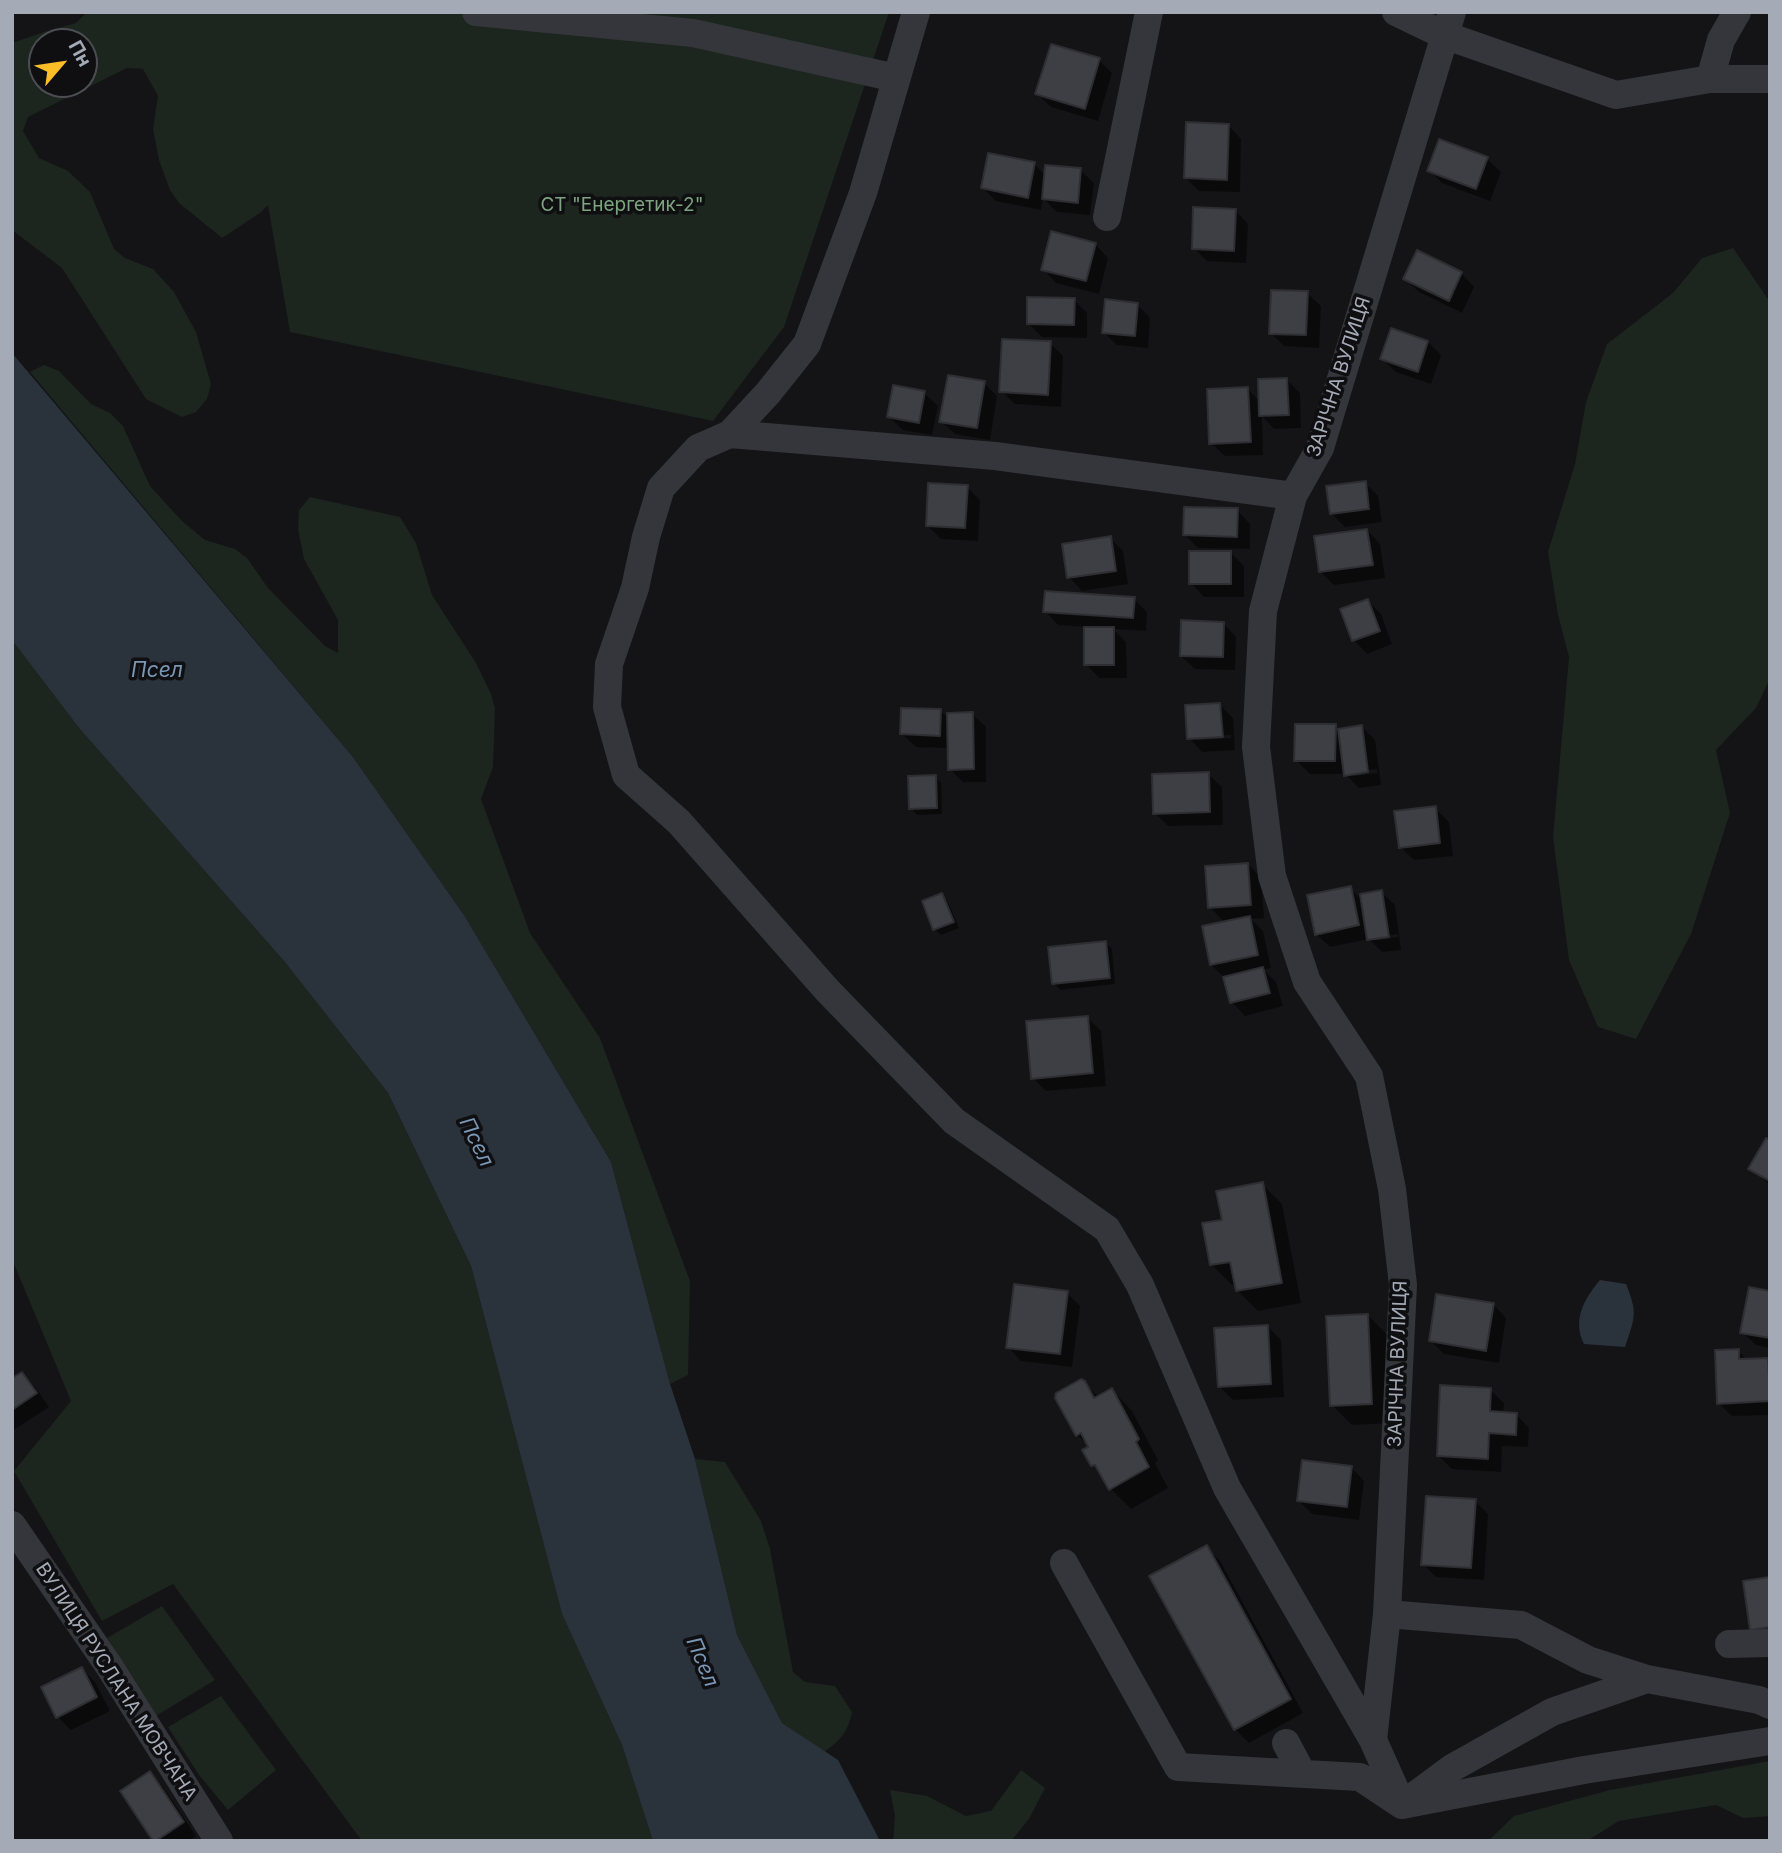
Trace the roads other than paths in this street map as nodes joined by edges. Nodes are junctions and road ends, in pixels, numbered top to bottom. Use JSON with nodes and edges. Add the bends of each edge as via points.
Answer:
{"nodes":[{"id":1,"x":476,"y":12,"type":"edge"},
{"id":2,"x":916,"y":12,"type":"edge"},
{"id":3,"x":1149,"y":12,"type":"edge"},
{"id":4,"x":1396,"y":12,"type":"edge"},
{"id":5,"x":1737,"y":12,"type":"edge"},
{"id":6,"x":1448,"y":24,"type":"edge"},
{"id":7,"x":896,"y":78,"type":"junction"},
{"id":8,"x":1710,"y":79,"type":"junction"},
{"id":9,"x":1770,"y":79,"type":"edge"},
{"id":10,"x":1107,"y":217,"type":"dead end"},
{"id":11,"x":730,"y":434,"type":"junction"},
{"id":12,"x":1293,"y":496,"type":"junction"},
{"id":13,"x":12,"y":1525,"type":"edge"},
{"id":14,"x":1064,"y":1563,"type":"dead end"},
{"id":15,"x":1387,"y":1614,"type":"junction"},
{"id":16,"x":1770,"y":1643,"type":"edge"},
{"id":17,"x":1729,"y":1644,"type":"dead end"},
{"id":18,"x":1647,"y":1679,"type":"junction"},
{"id":19,"x":1770,"y":1705,"type":"edge"},
{"id":20,"x":1373,"y":1740,"type":"junction"},
{"id":21,"x":1770,"y":1741,"type":"edge"},
{"id":22,"x":1286,"y":1743,"type":"dead end"},
{"id":23,"x":1302,"y":1773,"type":"junction"},
{"id":24,"x":1402,"y":1805,"type":"junction"},
{"id":25,"x":219,"y":1841,"type":"edge"}],
"edges":[{"from":1,"to":7,"type":"street","via":[[693,33]]},
{"from":2,"to":7,"type":"street"},
{"from":3,"to":10,"type":"street"},
{"from":4,"to":6,"type":"street"},
{"from":5,"to":8,"type":"street","via":[[1721,40]]},
{"from":6,"to":8,"type":"street","via":[[1616,95]]},
{"from":6,"to":12,"type":"street","name":"ЗАРІЧНА ВУЛИЦЯ","via":[[1320,448]]},
{"from":7,"to":11,"type":"street","via":[[863,193],[807,344]]},
{"from":8,"to":9,"type":"street"},
{"from":11,"to":12,"type":"street","via":[[995,456]]},
{"from":11,"to":20,"type":"street","via":[[698,448],[661,488],[609,664],[607,708],[625,775],[679,822],[827,990],[954,1121],[1107,1229],[1140,1285],[1227,1488]]},
{"from":12,"to":15,"type":"street","name":"ЗАРІЧНА ВУЛИЦЯ","via":[[1263,611],[1256,747],[1272,876],[1307,982],[1369,1076],[1392,1189],[1403,1285]]},
{"from":13,"to":25,"type":"street","name":"ВУЛИЦЯ РУСЛАНА МОВЧАНА"},
{"from":14,"to":23,"type":"street","via":[[1178,1767]]},
{"from":15,"to":18,"type":"street","via":[[1521,1625],[1588,1660]]},
{"from":15,"to":20,"type":"street","name":"ЗАРІЧНА ВУЛИЦЯ"},
{"from":16,"to":17,"type":"street"},
{"from":18,"to":19,"type":"street","via":[[1759,1699]]},
{"from":18,"to":24,"type":"street","via":[[1552,1712],[1452,1768]]},
{"from":20,"to":24,"type":"street"},
{"from":21,"to":24,"type":"street"},
{"from":22,"to":23,"type":"street"},
{"from":23,"to":24,"type":"street","via":[[1360,1777]]}]}
